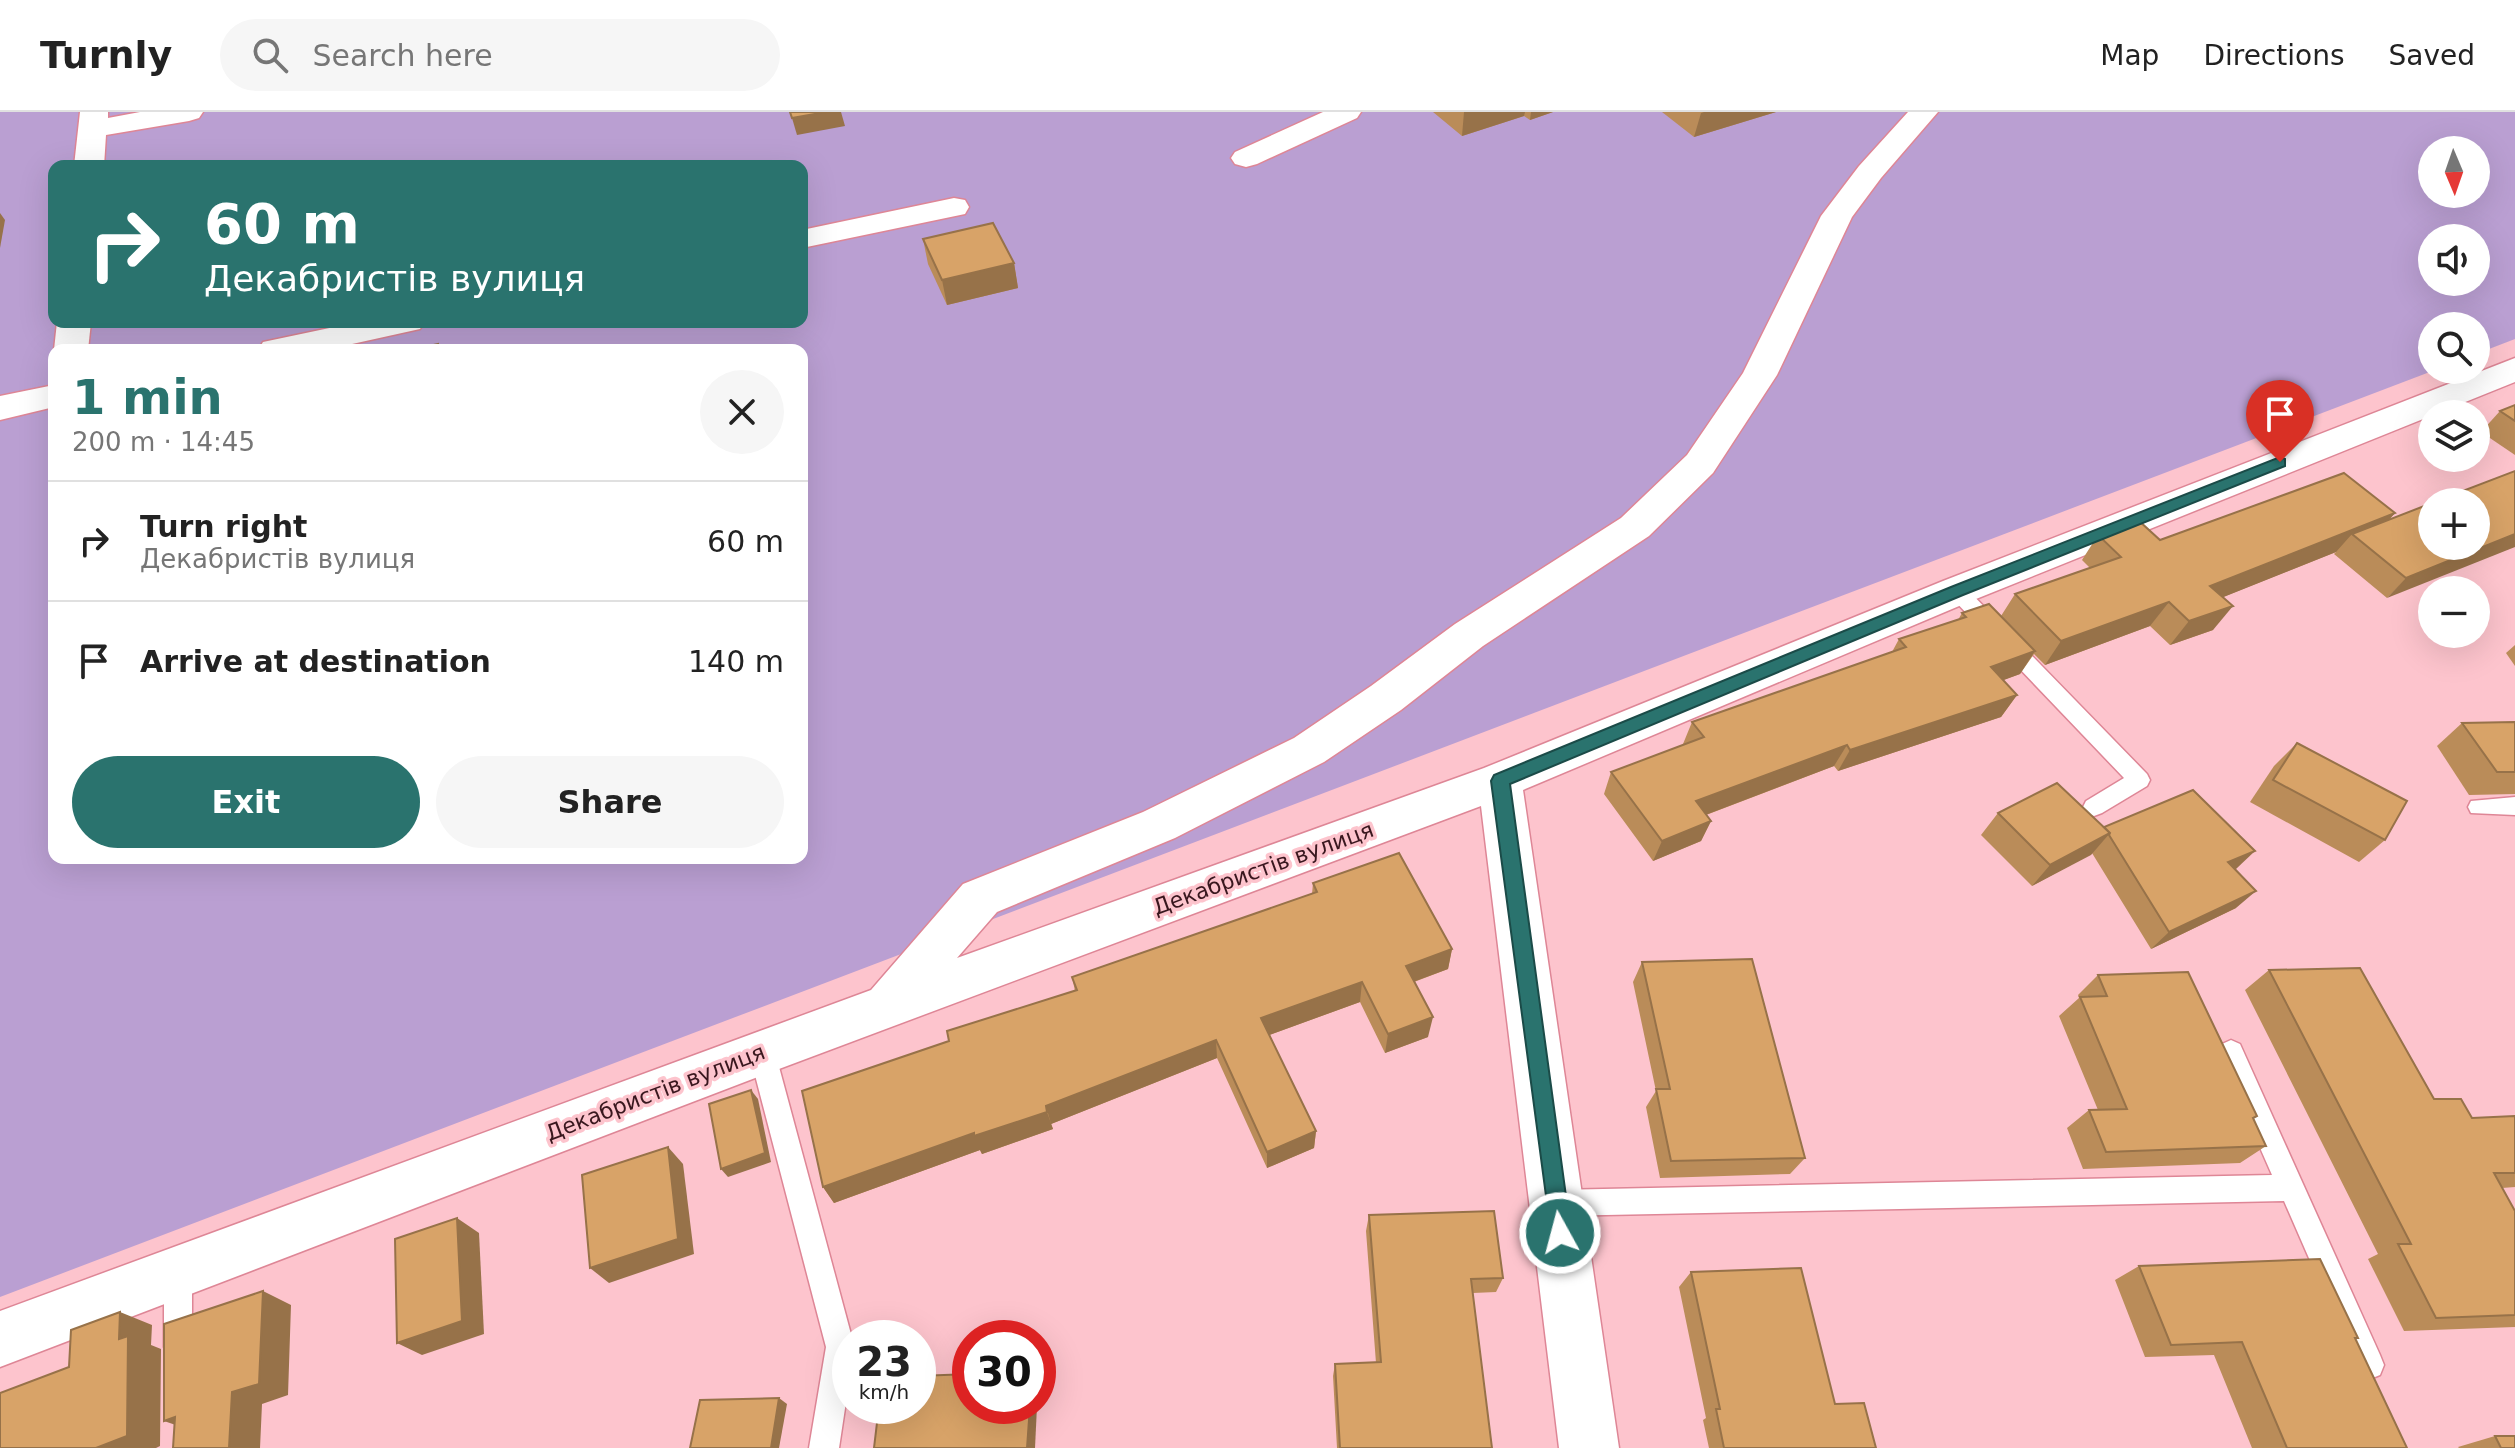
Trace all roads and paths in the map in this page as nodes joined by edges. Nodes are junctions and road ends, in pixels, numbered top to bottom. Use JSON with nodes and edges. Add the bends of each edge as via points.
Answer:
{"nodes":[{"id":1,"x":189,"y":112,"type":"edge"},
{"id":2,"x":1347,"y":112,"type":"edge"},
{"id":3,"x":1924,"y":112,"type":"edge"},
{"id":4,"x":94,"y":120,"type":"edge"},
{"id":5,"x":1246,"y":158,"type":"dead end"},
{"id":6,"x":90,"y":160,"type":"edge"},
{"id":7,"x":954,"y":207,"type":"dead end"},
{"id":8,"x":808,"y":238,"type":"edge"},
{"id":9,"x":380,"y":328,"type":"edge"},
{"id":10,"x":304,"y":344,"type":"edge"},
{"id":11,"x":2515,"y":369,"type":"edge"},
{"id":12,"x":48,"y":397,"type":"edge"},
{"id":13,"x":0,"y":408,"type":"edge"},
{"id":14,"x":1957,"y":591,"type":"junction"},
{"id":15,"x":1500,"y":781,"type":"junction"},
{"id":16,"x":2515,"y":806,"type":"edge"},
{"id":17,"x":2094,"y":807,"type":"dead end"},
{"id":18,"x":2479,"y":807,"type":"dead end"},
{"id":19,"x":887,"y":1006,"type":"junction"},
{"id":20,"x":762,"y":1052,"type":"junction"},
{"id":21,"x":2231,"y":1052,"type":"dead end"},
{"id":22,"x":2291,"y":1188,"type":"junction"},
{"id":23,"x":1556,"y":1203,"type":"junction"},
{"id":24,"x":178,"y":1273,"type":"junction"},
{"id":25,"x":0,"y":1339,"type":"edge"},
{"id":26,"x":2370,"y":1365,"type":"edge"},
{"id":27,"x":178,"y":1369,"type":"edge"},
{"id":28,"x":824,"y":1448,"type":"edge"},
{"id":29,"x":1589,"y":1448,"type":"edge"}],
"edges":[{"from":1,"to":4,"type":"street"},
{"from":2,"to":5,"type":"street"},
{"from":3,"to":19,"type":"street","via":[[1837,216],[1760,375],[1700,464],[1635,527],[1469,635],[1309,750],[1159,825],[980,898]]},
{"from":4,"to":6,"type":"street"},
{"from":7,"to":8,"type":"street"},
{"from":9,"to":10,"type":"street"},
{"from":11,"to":14,"type":"street","name":"Декабристів вулиця"},
{"from":12,"to":13,"type":"street"},
{"from":14,"to":15,"type":"street","name":"Декабристів вулиця"},
{"from":14,"to":17,"type":"lane","via":[[2139,780]]},
{"from":15,"to":19,"type":"street","name":"Декабристів вулиця"},
{"from":15,"to":23,"type":"street"},
{"from":16,"to":18,"type":"lane"},
{"from":19,"to":20,"type":"street","name":"Декабристів вулиця"},
{"from":20,"to":24,"type":"street","name":"Декабристів вулиця"},
{"from":20,"to":28,"type":"lane","via":[[840,1347]]},
{"from":21,"to":22,"type":"lane"},
{"from":22,"to":23,"type":"lane"},
{"from":22,"to":26,"type":"lane"},
{"from":23,"to":29,"type":"street"},
{"from":24,"to":25,"type":"street","name":"Декабристів вулиця"},
{"from":24,"to":27,"type":"lane"}]}
